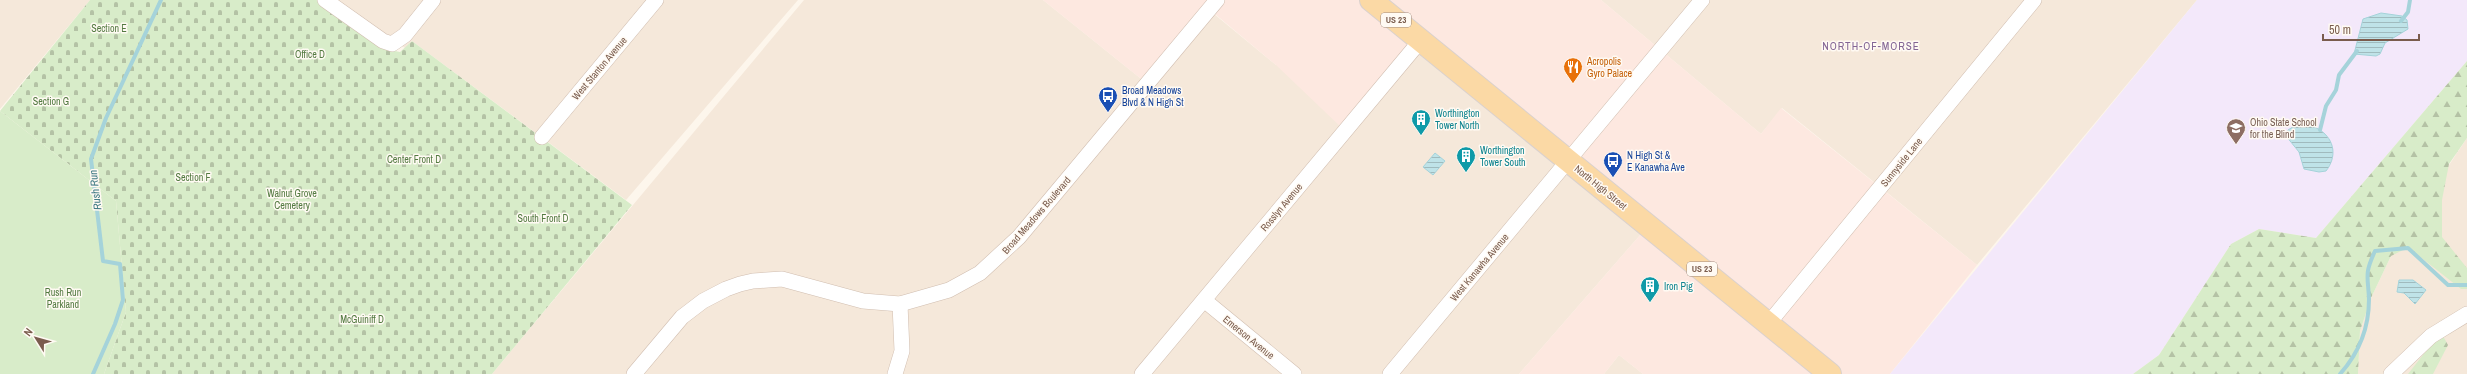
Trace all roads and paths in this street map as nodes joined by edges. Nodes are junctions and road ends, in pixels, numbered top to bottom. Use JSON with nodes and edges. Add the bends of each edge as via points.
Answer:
{"nodes":[{"id":1,"x":326,"y":0,"type":"edge"},
{"id":2,"x":433,"y":0,"type":"edge"},
{"id":3,"x":656,"y":0,"type":"edge"},
{"id":4,"x":1217,"y":0,"type":"edge"},
{"id":5,"x":1371,"y":0,"type":"edge"},
{"id":6,"x":1702,"y":0,"type":"edge"},
{"id":7,"x":2034,"y":0,"type":"edge"},
{"id":8,"x":1421,"y":40,"type":"junction"},
{"id":9,"x":542,"y":136,"type":"dead end"},
{"id":10,"x":1568,"y":160,"type":"junction"},
{"id":11,"x":1204,"y":300,"type":"junction"},
{"id":12,"x":900,"y":304,"type":"junction"},
{"id":13,"x":2467,"y":314,"type":"edge"},
{"id":14,"x":1768,"y":324,"type":"junction"},
{"id":15,"x":634,"y":374,"type":"edge"},
{"id":16,"x":895,"y":374,"type":"edge"},
{"id":17,"x":1142,"y":374,"type":"edge"},
{"id":18,"x":1294,"y":374,"type":"edge"},
{"id":19,"x":1390,"y":374,"type":"edge"},
{"id":20,"x":1829,"y":374,"type":"edge"},
{"id":21,"x":2391,"y":374,"type":"edge"}],
"edges":[{"from":1,"to":2,"type":"street","via":[[388,43],[399,41]]},
{"from":3,"to":9,"type":"street","name":"West Stanton Avenue"},
{"from":4,"to":12,"type":"street","name":"Broad Meadows Boulevard","via":[[1008,249],[980,274],[966,282],[927,298]]},
{"from":5,"to":8,"type":"main road","name":"North High Street","number":"US 23"},
{"from":6,"to":10,"type":"street","name":"West Kanawha Avenue"},
{"from":7,"to":14,"type":"street","name":"Sunnyside Lane"},
{"from":8,"to":10,"type":"main road","name":"North High Street","number":"US 23"},
{"from":8,"to":11,"type":"street","name":"Rosslyn Avenue"},
{"from":10,"to":14,"type":"main road","name":"North High Street","number":"US 23"},
{"from":10,"to":19,"type":"street","name":"West Kanawha Avenue"},
{"from":11,"to":17,"type":"street","name":"Rosslyn Avenue"},
{"from":11,"to":18,"type":"street","name":"Emerson Avenue"},
{"from":12,"to":15,"type":"street","name":"Broad Meadows Boulevard","via":[[863,301],[793,281],[753,281],[726,289],[693,308]]},
{"from":12,"to":16,"type":"street","via":[[902,351]]},
{"from":13,"to":21,"type":"street","via":[[2431,336]]},
{"from":14,"to":20,"type":"main road","name":"North High Street","number":"US 23"}]}
